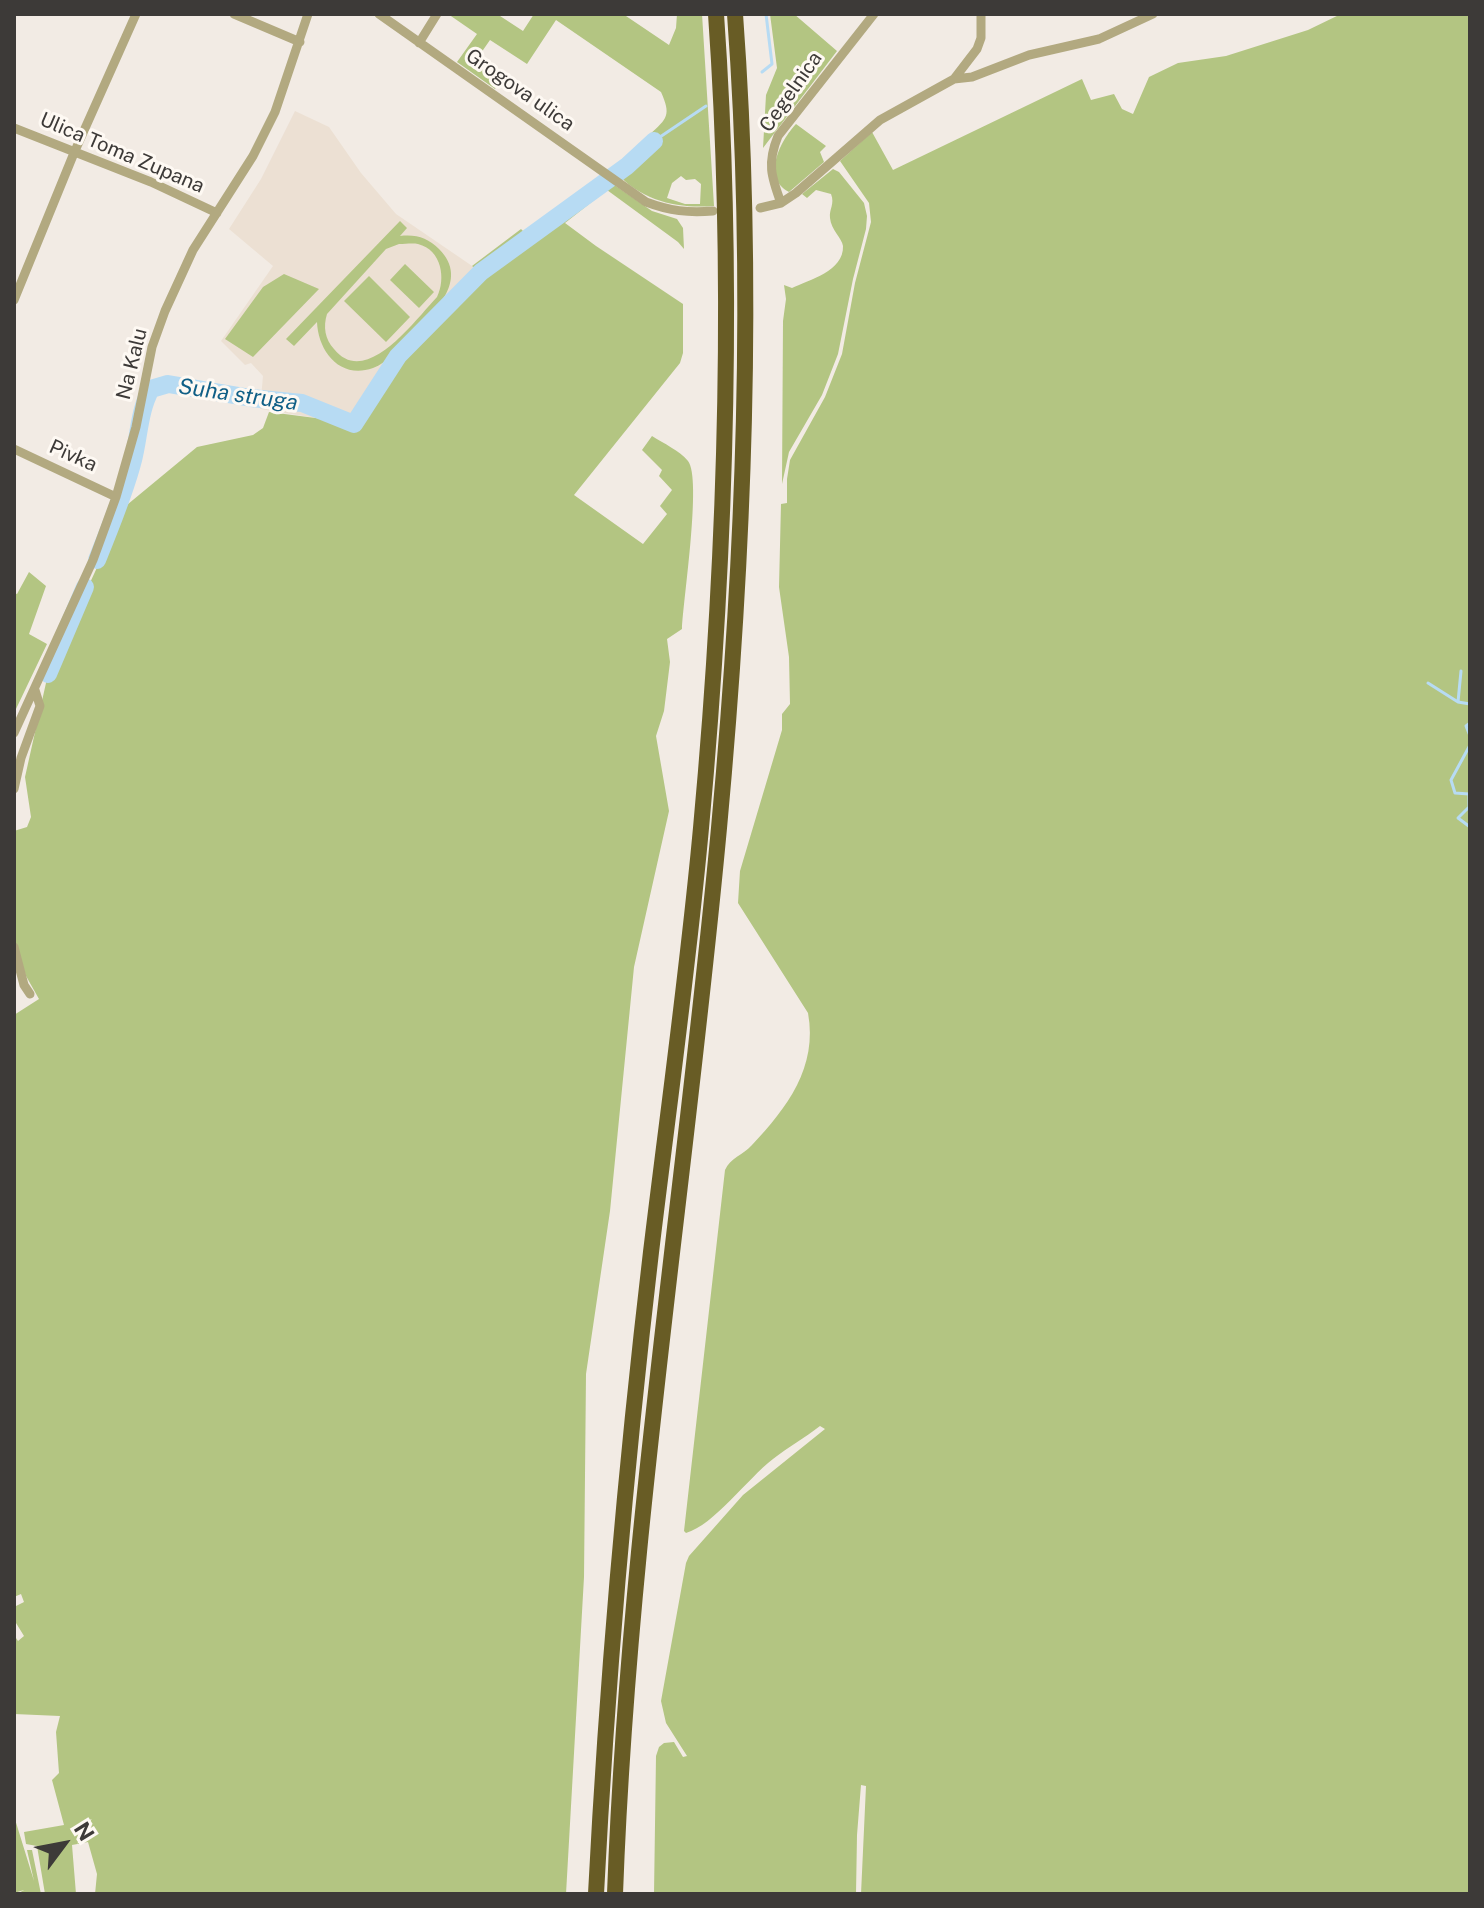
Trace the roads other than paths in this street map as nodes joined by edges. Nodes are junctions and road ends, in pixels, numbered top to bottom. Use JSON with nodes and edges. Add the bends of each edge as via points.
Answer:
{"nodes":[{"id":1,"x":136,"y":14,"type":"edge"},
{"id":2,"x":234,"y":14,"type":"edge"},
{"id":3,"x":308,"y":14,"type":"edge"},
{"id":4,"x":379,"y":14,"type":"edge"},
{"id":5,"x":437,"y":14,"type":"edge"},
{"id":6,"x":716,"y":14,"type":"edge"},
{"id":7,"x":735,"y":14,"type":"edge"},
{"id":8,"x":874,"y":14,"type":"edge"},
{"id":9,"x":981,"y":14,"type":"edge"},
{"id":10,"x":1153,"y":14,"type":"edge"},
{"id":11,"x":300,"y":42,"type":"junction"},
{"id":12,"x":419,"y":43,"type":"junction"},
{"id":13,"x":954,"y":79,"type":"junction"},
{"id":14,"x":14,"y":128,"type":"edge"},
{"id":15,"x":74,"y":153,"type":"junction"},
{"id":16,"x":781,"y":203,"type":"junction"},
{"id":17,"x":760,"y":208,"type":"dead end"},
{"id":18,"x":713,"y":211,"type":"dead end"},
{"id":19,"x":217,"y":213,"type":"junction"},
{"id":20,"x":14,"y":300,"type":"edge"},
{"id":21,"x":14,"y":449,"type":"edge"},
{"id":22,"x":126,"y":463,"type":"junction"},
{"id":23,"x":98,"y":487,"type":"junction"},
{"id":24,"x":116,"y":497,"type":"junction"},
{"id":25,"x":35,"y":690,"type":"junction"},
{"id":26,"x":14,"y":733,"type":"edge"},
{"id":27,"x":14,"y":789,"type":"edge"},
{"id":28,"x":14,"y":947,"type":"edge"},
{"id":29,"x":30,"y":994,"type":"dead end"},
{"id":30,"x":596,"y":1894,"type":"edge"},
{"id":31,"x":615,"y":1894,"type":"edge"}],
"edges":[{"from":1,"to":15,"type":"street"},
{"from":2,"to":11,"type":"street"},
{"from":3,"to":11,"type":"street","name":"Na Kalu"},
{"from":4,"to":12,"type":"street","name":"Grogova ulica"},
{"from":5,"to":12,"type":"street"},
{"from":6,"to":30,"type":"highway","via":[[726,219],[718,597],[701,830],[621,1531]]},
{"from":7,"to":31,"type":"highway","via":[[745,224],[742,501],[719,828],[634,1596]]},
{"from":8,"to":16,"type":"street","name":"Cegelnica","via":[[778,136],[771,169]]},
{"from":9,"to":13,"type":"street","via":[[977,49]]},
{"from":10,"to":13,"type":"street","via":[[1099,39]]},
{"from":11,"to":19,"type":"street","name":"Na Kalu","via":[[274,115]]},
{"from":12,"to":18,"type":"street","name":"Grogova ulica","via":[[646,202],[669,211]]},
{"from":13,"to":16,"type":"street","via":[[880,120]]},
{"from":14,"to":15,"type":"street","name":"Ulica Toma Zupana"},
{"from":15,"to":19,"type":"street","name":"Ulica Toma Zupana"},
{"from":15,"to":20,"type":"street"},
{"from":16,"to":17,"type":"street"},
{"from":19,"to":22,"type":"street","name":"Na Kalu","via":[[165,311]]},
{"from":21,"to":23,"type":"street","name":"Pivka"},
{"from":22,"to":23,"type":"street","via":[[111,483]]},
{"from":22,"to":24,"type":"street","name":"Na Kalu"},
{"from":23,"to":24,"type":"street","name":"Pivka"},
{"from":24,"to":25,"type":"street","name":"Na Kalu"},
{"from":25,"to":26,"type":"street","name":"Na Kalu"},
{"from":25,"to":27,"type":"street","via":[[40,706]]},
{"from":28,"to":29,"type":"street"}]}
